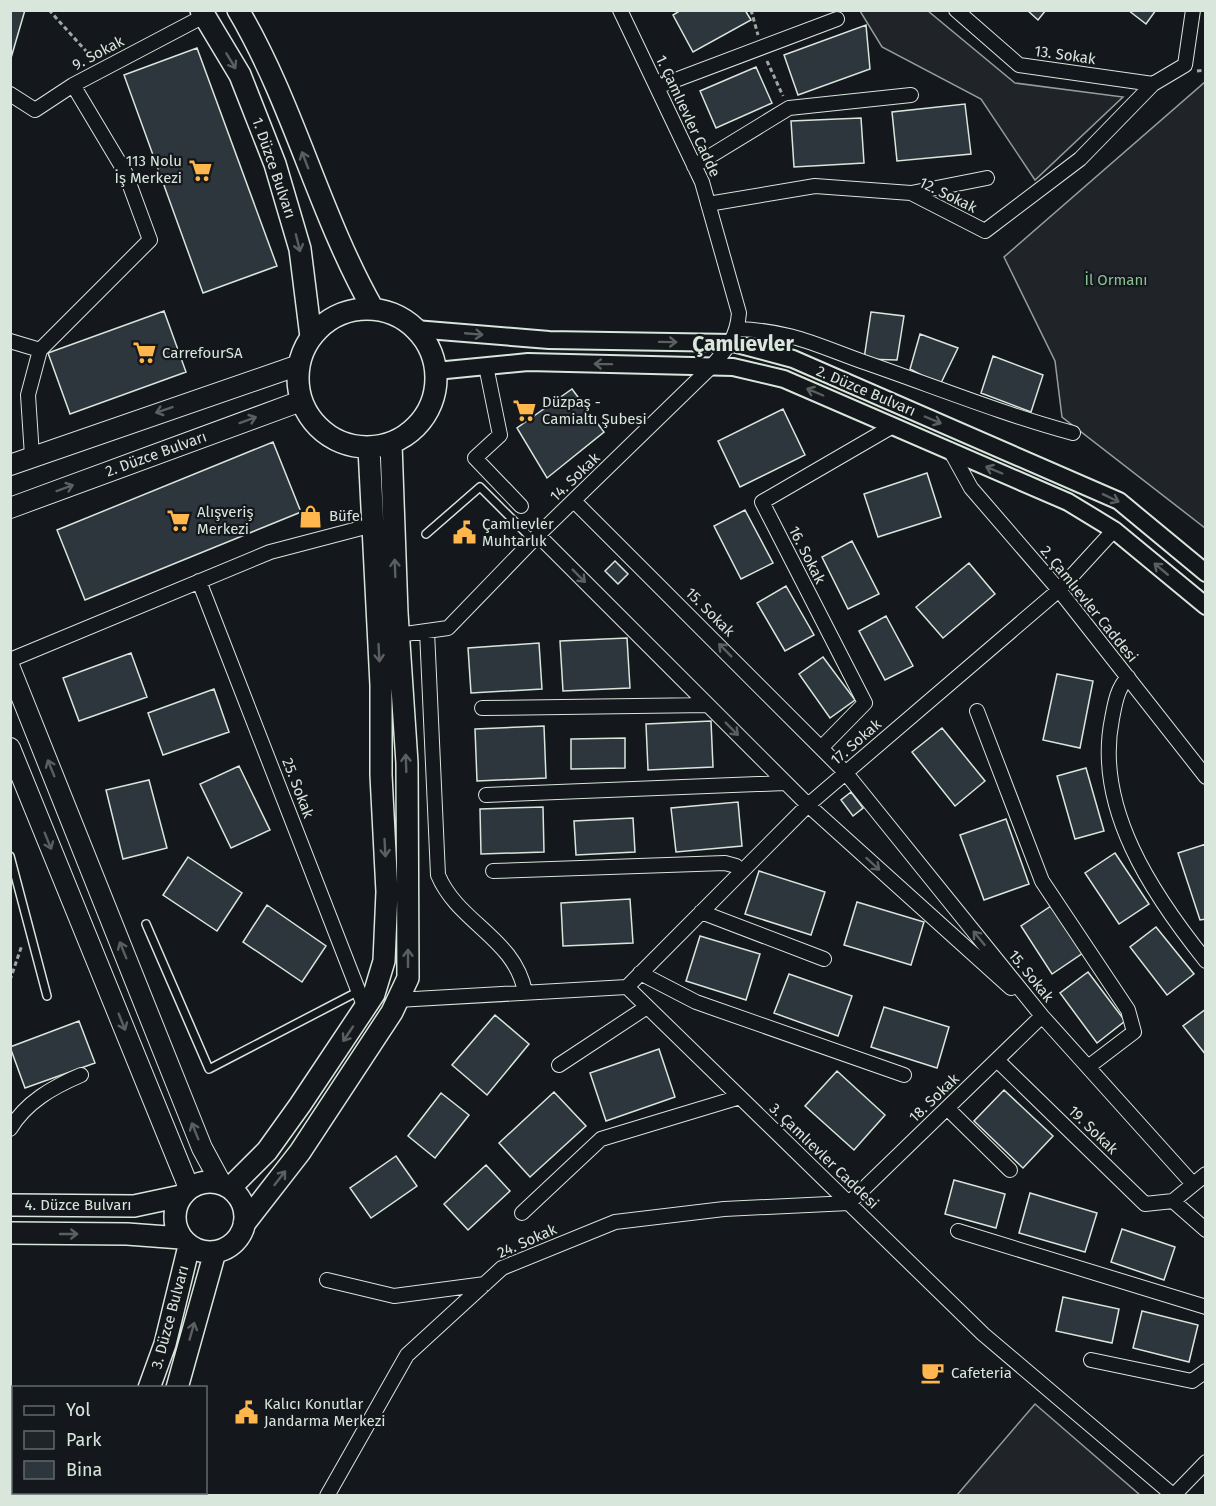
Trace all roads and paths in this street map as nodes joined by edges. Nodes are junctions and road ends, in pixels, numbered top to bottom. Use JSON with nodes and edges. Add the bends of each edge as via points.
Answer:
{"nodes":[{"id":1,"x":49,"y":10,"type":"edge"},
{"id":2,"x":238,"y":10,"type":"edge"},
{"id":3,"x":620,"y":10,"type":"edge"},
{"id":4,"x":956,"y":10,"type":"edge"},
{"id":5,"x":1193,"y":10,"type":"edge"},
{"id":6,"x":203,"y":13,"type":"edge"},
{"id":7,"x":837,"y":19,"type":"dead end"},
{"id":8,"x":103,"y":70,"type":"junction"},
{"id":9,"x":1153,"y":84,"type":"junction"},
{"id":10,"x":73,"y":85,"type":"junction"},
{"id":11,"x":657,"y":87,"type":"junction"},
{"id":12,"x":10,"y":94,"type":"edge"},
{"id":13,"x":910,"y":95,"type":"dead end"},
{"id":14,"x":694,"y":166,"type":"junction"},
{"id":15,"x":987,"y":178,"type":"dead end"},
{"id":16,"x":911,"y":193,"type":"junction"},
{"id":17,"x":708,"y":204,"type":"junction"},
{"id":18,"x":373,"y":309,"type":"junction"},
{"id":19,"x":415,"y":329,"type":"junction"},
{"id":20,"x":735,"y":336,"type":"junction"},
{"id":21,"x":311,"y":337,"type":"junction"},
{"id":22,"x":10,"y":341,"type":"edge"},
{"id":23,"x":40,"y":350,"type":"junction"},
{"id":24,"x":299,"y":365,"type":"junction"},
{"id":25,"x":486,"y":366,"type":"junction"},
{"id":26,"x":711,"y":367,"type":"junction"},
{"id":27,"x":436,"y":371,"type":"junction"},
{"id":28,"x":301,"y":401,"type":"junction"},
{"id":29,"x":894,"y":426,"type":"junction"},
{"id":30,"x":1073,"y":433,"type":"dead end"},
{"id":31,"x":391,"y":444,"type":"junction"},
{"id":32,"x":369,"y":448,"type":"junction"},
{"id":33,"x":950,"y":450,"type":"junction"},
{"id":34,"x":32,"y":456,"type":"junction"},
{"id":35,"x":10,"y":465,"type":"edge"},
{"id":36,"x":574,"y":501,"type":"junction"},
{"id":37,"x":521,"y":506,"type":"dead end"},
{"id":38,"x":10,"y":508,"type":"edge"},
{"id":39,"x":373,"y":525,"type":"junction"},
{"id":40,"x":1114,"y":530,"type":"junction"},
{"id":41,"x":426,"y":534,"type":"dead end"},
{"id":42,"x":536,"y":537,"type":"junction"},
{"id":43,"x":1206,"y":573,"type":"edge"},
{"id":44,"x":199,"y":581,"type":"junction"},
{"id":45,"x":1059,"y":590,"type":"junction"},
{"id":46,"x":1206,"y":606,"type":"edge"},
{"id":47,"x":427,"y":631,"type":"junction"},
{"id":48,"x":399,"y":635,"type":"junction"},
{"id":49,"x":10,"y":660,"type":"edge"},
{"id":50,"x":10,"y":668,"type":"edge"},
{"id":51,"x":1128,"y":677,"type":"junction"},
{"id":52,"x":708,"y":705,"type":"junction"},
{"id":53,"x":482,"y":708,"type":"dead end"},
{"id":54,"x":977,"y":711,"type":"dead end"},
{"id":55,"x":10,"y":748,"type":"edge"},
{"id":56,"x":821,"y":748,"type":"junction"},
{"id":57,"x":845,"y":772,"type":"junction"},
{"id":58,"x":1206,"y":777,"type":"edge"},
{"id":59,"x":785,"y":783,"type":"junction"},
{"id":60,"x":486,"y":795,"type":"dead end"},
{"id":61,"x":808,"y":805,"type":"junction"},
{"id":62,"x":10,"y":856,"type":"edge"},
{"id":63,"x":493,"y":871,"type":"dead end"},
{"id":64,"x":741,"y":872,"type":"junction"},
{"id":65,"x":701,"y":912,"type":"junction"},
{"id":66,"x":146,"y":924,"type":"dead end"},
{"id":67,"x":30,"y":931,"type":"junction"},
{"id":68,"x":824,"y":959,"type":"dead end"},
{"id":69,"x":1206,"y":961,"type":"edge"},
{"id":70,"x":640,"y":973,"type":"junction"},
{"id":71,"x":10,"y":980,"type":"edge"},
{"id":72,"x":627,"y":987,"type":"junction"},
{"id":73,"x":525,"y":992,"type":"junction"},
{"id":74,"x":46,"y":996,"type":"dead end"},
{"id":75,"x":362,"y":999,"type":"junction"},
{"id":76,"x":397,"y":1000,"type":"junction"},
{"id":77,"x":647,"y":1007,"type":"junction"},
{"id":78,"x":1042,"y":1016,"type":"junction"},
{"id":79,"x":997,"y":1060,"type":"junction"},
{"id":80,"x":559,"y":1065,"type":"dead end"},
{"id":81,"x":1088,"y":1067,"type":"junction"},
{"id":82,"x":81,"y":1075,"type":"dead end"},
{"id":83,"x":904,"y":1075,"type":"dead end"},
{"id":84,"x":740,"y":1097,"type":"junction"},
{"id":85,"x":947,"y":1108,"type":"junction"},
{"id":86,"x":10,"y":1129,"type":"edge"},
{"id":87,"x":1010,"y":1170,"type":"dead end"},
{"id":88,"x":1206,"y":1174,"type":"edge"},
{"id":89,"x":1193,"y":1184,"type":"junction"},
{"id":90,"x":225,"y":1186,"type":"junction"},
{"id":91,"x":185,"y":1192,"type":"junction"},
{"id":92,"x":1173,"y":1201,"type":"junction"},
{"id":93,"x":849,"y":1203,"type":"junction"},
{"id":94,"x":10,"y":1205,"type":"edge"},
{"id":95,"x":522,"y":1213,"type":"dead end"},
{"id":96,"x":244,"y":1224,"type":"junction"},
{"id":97,"x":1206,"y":1230,"type":"edge"},
{"id":98,"x":958,"y":1231,"type":"dead end"},
{"id":99,"x":10,"y":1233,"type":"edge"},
{"id":100,"x":185,"y":1242,"type":"junction"},
{"id":101,"x":215,"y":1252,"type":"junction"},
{"id":102,"x":327,"y":1280,"type":"dead end"},
{"id":103,"x":485,"y":1284,"type":"junction"},
{"id":104,"x":1206,"y":1307,"type":"edge"},
{"id":105,"x":1091,"y":1360,"type":"dead end"},
{"id":106,"x":1206,"y":1371,"type":"edge"},
{"id":107,"x":150,"y":1386,"type":"edge"},
{"id":108,"x":178,"y":1386,"type":"edge"},
{"id":109,"x":1206,"y":1462,"type":"edge"},
{"id":110,"x":150,"y":1494,"type":"edge"},
{"id":111,"x":1174,"y":1495,"type":"edge"},
{"id":112,"x":158,"y":1496,"type":"edge"},
{"id":113,"x":327,"y":1496,"type":"edge"}],
"edges":[{"from":1,"to":8,"type":"path"},
{"from":18,"to":2,"type":"main road","name":"1. Düzce Bulvarı","one_way":true,"via":[[347,264],[278,88]]},
{"from":3,"to":11,"type":"street","name":"1. Çamlıevler Cadde"},
{"from":4,"to":9,"type":"street","name":"13. Sokak","via":[[1019,65]]},
{"from":5,"to":9,"type":"street","name":"12. Sokak","via":[[1185,65]]},
{"from":6,"to":8,"type":"street","name":"9. Sokak"},
{"from":6,"to":21,"type":"main road","name":"1. Düzce Bulvarı","one_way":true,"via":[[240,75],[275,164],[300,249]]},
{"from":7,"to":11,"type":"street"},
{"from":8,"to":10,"type":"street","name":"9. Sokak"},
{"from":9,"to":16,"type":"street","name":"12. Sokak","via":[[1080,159],[985,231]]},
{"from":10,"to":12,"type":"street","name":"9. Sokak","via":[[35,110]]},
{"from":10,"to":23,"type":"street","via":[[125,172],[150,240]]},
{"from":11,"to":14,"type":"street","name":"1. Çamlıevler Cadde"},
{"from":13,"to":14,"type":"street","via":[[789,108]]},
{"from":14,"to":17,"type":"street","name":"1. Çamlıevler Cadde"},
{"from":15,"to":16,"type":"street"},
{"from":16,"to":17,"type":"street","name":"12. Sokak","via":[[815,186]]},
{"from":17,"to":20,"type":"street","name":"1. Çamlıevler Cadde","via":[[739,313]]},
{"from":18,"to":19,"type":"main road","via":[[396,315]]},
{"from":18,"to":21,"type":"main road","via":[[349,311],[328,321]]},
{"from":19,"to":20,"type":"street","name":"2. Düzce Bulvarı","one_way":true,"via":[[549,340]]},
{"from":19,"to":27,"type":"main road","via":[[429,348]]},
{"from":20,"to":26,"type":"street","name":"14. Sokak"},
{"from":20,"to":30,"type":"street","via":[[776,332],[812,341]]},
{"from":20,"to":43,"type":"street","name":"2. Düzce Bulvarı","one_way":true,"via":[[1119,501]]},
{"from":21,"to":24,"type":"main road"},
{"from":22,"to":23,"type":"street"},
{"from":23,"to":34,"type":"street","via":[[28,395]]},
{"from":24,"to":28,"type":"main road"},
{"from":24,"to":34,"type":"main road","one_way":true},
{"from":26,"to":25,"type":"street","name":"2. Düzce Bulvarı","one_way":true,"via":[[528,362]]},
{"from":25,"to":27,"type":"street","name":"2. Düzce Bulvarı"},
{"from":25,"to":37,"type":"street","via":[[500,435],[475,458]]},
{"from":29,"to":26,"type":"street","name":"2. Düzce Bulvarı","one_way":true,"via":[[784,379],[733,367]]},
{"from":26,"to":36,"type":"street","name":"14. Sokak"},
{"from":27,"to":31,"type":"main road","via":[[435,394],[426,415],[411,432]]},
{"from":28,"to":32,"type":"main road","via":[[311,420],[327,436],[347,445]]},
{"from":38,"to":28,"type":"main road","name":"2. Düzce Bulvarı","one_way":true},
{"from":29,"to":33,"type":"street","name":"2. Düzce Bulvarı"},
{"from":29,"to":56,"type":"street","name":"16. Sokak","via":[[762,502],[865,703]]},
{"from":31,"to":32,"type":"main road"},
{"from":48,"to":31,"type":"main road","one_way":true},
{"from":32,"to":39,"type":"main road"},
{"from":40,"to":33,"type":"street","name":"2. Düzce Bulvarı","one_way":true,"via":[[1068,502]]},
{"from":33,"to":45,"type":"street","name":"2. Çamlıevler Caddesi","via":[[971,488]]},
{"from":34,"to":35,"type":"main road"},
{"from":36,"to":42,"type":"street","name":"14. Sokak"},
{"from":56,"to":36,"type":"street","name":"15. Sokak","one_way":true},
{"from":39,"to":44,"type":"street","via":[[270,552]]},
{"from":39,"to":75,"type":"main road","one_way":true,"via":[[387,892],[384,961],[374,994]]},
{"from":40,"to":45,"type":"street","name":"17. Sokak"},
{"from":46,"to":40,"type":"street","name":"2. Düzce Bulvarı","one_way":true},
{"from":41,"to":42,"type":"lane","via":[[480,487]]},
{"from":42,"to":47,"type":"street","name":"14. Sokak","via":[[448,628]]},
{"from":42,"to":52,"type":"street","name":"15. Sokak","one_way":true},
{"from":44,"to":49,"type":"street"},
{"from":44,"to":75,"type":"street","name":"25. Sokak"},
{"from":45,"to":51,"type":"street","name":"2. Çamlıevler Caddesi"},
{"from":45,"to":57,"type":"street","name":"17. Sokak"},
{"from":47,"to":48,"type":"street","name":"14. Sokak"},
{"from":47,"to":73,"type":"street","via":[[438,875],[453,900],[511,956],[519,968]]},
{"from":76,"to":48,"type":"main road","one_way":true,"via":[[408,978],[407,763]]},
{"from":90,"to":50,"type":"main road","one_way":true,"via":[[202,1148]]},
{"from":51,"to":58,"type":"street","name":"2. Çamlıevler Caddesi"},
{"from":51,"to":69,"type":"street","via":[[1120,686],[1108,749],[1109,773],[1144,875]]},
{"from":52,"to":53,"type":"street"},
{"from":52,"to":59,"type":"street","name":"15. Sokak","one_way":true},
{"from":54,"to":81,"type":"street","via":[[1042,880],[1128,1010],[1134,1032]]},
{"from":55,"to":91,"type":"main road","one_way":true},
{"from":56,"to":57,"type":"street","name":"15. Sokak"},
{"from":57,"to":61,"type":"street","name":"17. Sokak"},
{"from":78,"to":57,"type":"street","name":"15. Sokak","one_way":true},
{"from":59,"to":60,"type":"street"},
{"from":59,"to":61,"type":"street","name":"15. Sokak"},
{"from":61,"to":64,"type":"street","name":"17. Sokak"},
{"from":61,"to":78,"type":"street","name":"15. Sokak","one_way":true},
{"from":62,"to":67,"type":"lane"},
{"from":63,"to":64,"type":"street","via":[[724,863]]},
{"from":64,"to":65,"type":"street","name":"17. Sokak"},
{"from":65,"to":68,"type":"street"},
{"from":65,"to":70,"type":"street","name":"17. Sokak"},
{"from":66,"to":75,"type":"lane","via":[[209,1069]]},
{"from":67,"to":71,"type":"path"},
{"from":67,"to":74,"type":"lane"},
{"from":70,"to":72,"type":"street","name":"17. Sokak"},
{"from":70,"to":83,"type":"street","via":[[696,1002]]},
{"from":72,"to":73,"type":"street"},
{"from":72,"to":77,"type":"street","name":"3. Çamlıevler Caddesi"},
{"from":73,"to":76,"type":"street"},
{"from":75,"to":90,"type":"main road","one_way":true,"via":[[267,1151]]},
{"from":96,"to":76,"type":"main road","one_way":true,"via":[[300,1152]]},
{"from":77,"to":80,"type":"street"},
{"from":77,"to":84,"type":"street","name":"3. Çamlıevler Caddesi"},
{"from":78,"to":79,"type":"street","name":"18. Sokak"},
{"from":78,"to":81,"type":"street"},
{"from":79,"to":85,"type":"street","name":"18. Sokak"},
{"from":79,"to":92,"type":"street","name":"19. Sokak","via":[[1145,1204]]},
{"from":81,"to":89,"type":"street"},
{"from":82,"to":86,"type":"street","via":[[44,1094]]},
{"from":84,"to":93,"type":"street","name":"3. Çamlıevler Caddesi"},
{"from":84,"to":95,"type":"street","via":[[601,1139]]},
{"from":85,"to":87,"type":"street"},
{"from":85,"to":93,"type":"street","name":"18. Sokak"},
{"from":88,"to":89,"type":"street"},
{"from":89,"to":92,"type":"street"},
{"from":90,"to":91,"type":"main road","via":[[210,1181]]},
{"from":90,"to":96,"type":"main road","via":[[243,1204]]},
{"from":91,"to":94,"type":"main road","name":"4. Düzce Bulvarı","via":[[134,1206]]},
{"from":91,"to":100,"type":"main road","via":[[174,1217]]},
{"from":92,"to":97,"type":"street"},
{"from":93,"to":103,"type":"street","name":"24. Sokak","via":[[724,1209],[615,1222],[502,1268]]},
{"from":93,"to":111,"type":"street","name":"3. Çamlıevler Caddesi","via":[[983,1334]]},
{"from":96,"to":101,"type":"main road","via":[[234,1243]]},
{"from":98,"to":104,"type":"street"},
{"from":99,"to":100,"type":"main road","name":"4. Düzce Bulvarı","one_way":true,"via":[[128,1234]]},
{"from":100,"to":101,"type":"main road","via":[[197,1250]]},
{"from":100,"to":107,"type":"main road","name":"3. Düzce Bulvarı","via":[[165,1344]]},
{"from":108,"to":101,"type":"main road","name":"3. Düzce Bulvarı","one_way":true},
{"from":102,"to":103,"type":"street","via":[[394,1296]]},
{"from":103,"to":113,"type":"street","name":"24. Sokak","via":[[407,1355]]},
{"from":105,"to":106,"type":"street","via":[[1192,1381]]},
{"from":109,"to":111,"type":"street"},
{"from":110,"to":112,"type":"street"}]}
